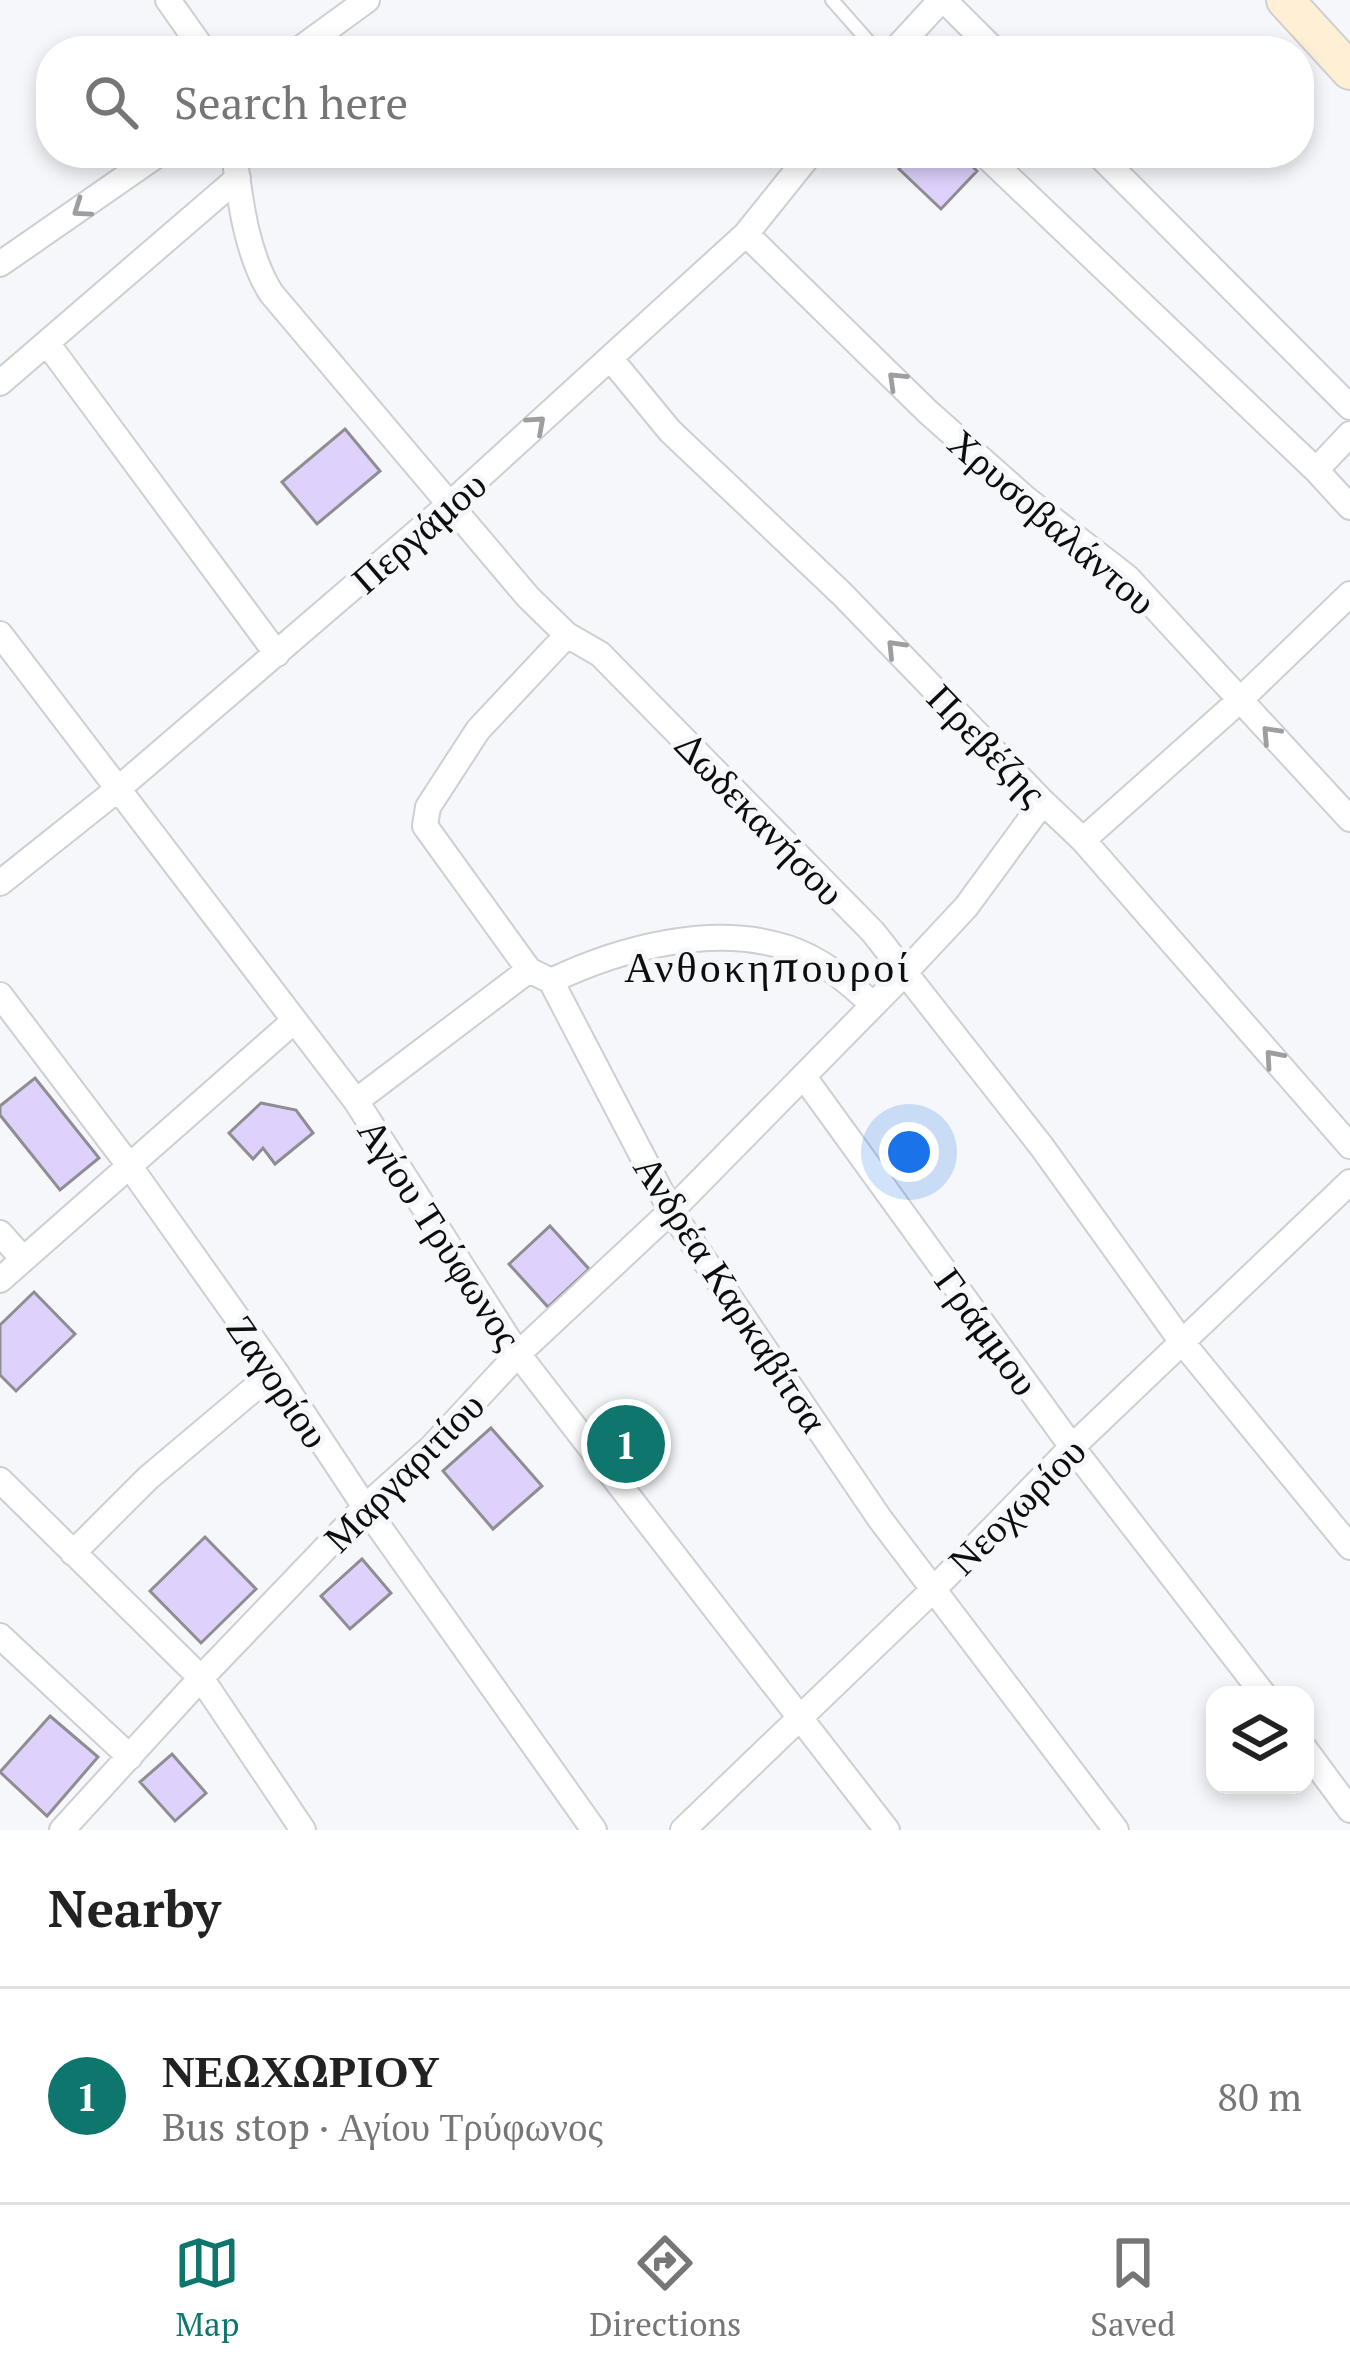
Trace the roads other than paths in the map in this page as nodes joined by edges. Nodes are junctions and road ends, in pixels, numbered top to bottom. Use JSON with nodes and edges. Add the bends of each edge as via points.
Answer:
{"nodes":[{"id":1,"x":168,"y":0,"type":"edge"},
{"id":2,"x":368,"y":0,"type":"edge"},
{"id":3,"x":832,"y":0,"type":"edge"},
{"id":4,"x":942,"y":0,"type":"edge"},
{"id":5,"x":1285,"y":0,"type":"edge"},
{"id":6,"x":193,"y":36,"type":"edge"},
{"id":7,"x":318,"y":36,"type":"edge"},
{"id":8,"x":864,"y":36,"type":"edge"},
{"id":9,"x":908,"y":36,"type":"edge"},
{"id":10,"x":979,"y":36,"type":"edge"},
{"id":11,"x":1350,"y":71,"type":"edge"},
{"id":12,"x":138,"y":168,"type":"edge"},
{"id":13,"x":234,"y":168,"type":"edge"},
{"id":14,"x":236,"y":168,"type":"edge"},
{"id":15,"x":799,"y":168,"type":"edge"},
{"id":16,"x":999,"y":168,"type":"edge"},
{"id":17,"x":1112,"y":168,"type":"edge"},
{"id":18,"x":746,"y":234,"type":"junction"},
{"id":19,"x":0,"y":264,"type":"edge"},
{"id":20,"x":47,"y":343,"type":"junction"},
{"id":21,"x":610,"y":358,"type":"junction"},
{"id":22,"x":0,"y":383,"type":"edge"},
{"id":23,"x":1350,"y":407,"type":"edge"},
{"id":24,"x":1350,"y":434,"type":"edge"},
{"id":25,"x":1316,"y":470,"type":"junction"},
{"id":26,"x":451,"y":503,"type":"junction"},
{"id":27,"x":1350,"y":507,"type":"edge"},
{"id":28,"x":1350,"y":594,"type":"edge"},
{"id":29,"x":0,"y":634,"type":"edge"},
{"id":30,"x":567,"y":635,"type":"junction"},
{"id":31,"x":277,"y":654,"type":"junction"},
{"id":32,"x":1239,"y":701,"type":"junction"},
{"id":33,"x":118,"y":789,"type":"junction"},
{"id":34,"x":1043,"y":802,"type":"junction"},
{"id":35,"x":1350,"y":819,"type":"edge"},
{"id":36,"x":1083,"y":840,"type":"junction"},
{"id":37,"x":0,"y":883,"type":"edge"},
{"id":38,"x":903,"y":974,"type":"junction"},
{"id":39,"x":540,"y":975,"type":"junction"},
{"id":40,"x":0,"y":995,"type":"edge"},
{"id":41,"x":873,"y":1005,"type":"junction"},
{"id":42,"x":294,"y":1022,"type":"junction"},
{"id":43,"x":805,"y":1077,"type":"junction"},
{"id":44,"x":356,"y":1101,"type":"junction"},
{"id":45,"x":1350,"y":1146,"type":"edge"},
{"id":46,"x":128,"y":1165,"type":"junction"},
{"id":47,"x":1350,"y":1182,"type":"edge"},
{"id":48,"x":671,"y":1211,"type":"junction"},
{"id":49,"x":0,"y":1233,"type":"edge"},
{"id":50,"x":22,"y":1258,"type":"junction"},
{"id":51,"x":0,"y":1280,"type":"edge"},
{"id":52,"x":1182,"y":1342,"type":"junction"},
{"id":53,"x":518,"y":1354,"type":"junction"},
{"id":54,"x":274,"y":1372,"type":"junction"},
{"id":55,"x":1072,"y":1447,"type":"junction"},
{"id":56,"x":0,"y":1480,"type":"edge"},
{"id":57,"x":364,"y":1507,"type":"junction"},
{"id":58,"x":1350,"y":1546,"type":"edge"},
{"id":59,"x":74,"y":1552,"type":"junction"},
{"id":60,"x":932,"y":1591,"type":"junction"},
{"id":61,"x":0,"y":1636,"type":"edge"},
{"id":62,"x":201,"y":1678,"type":"junction"},
{"id":63,"x":1257,"y":1686,"type":"edge"},
{"id":64,"x":800,"y":1719,"type":"junction"},
{"id":65,"x":130,"y":1757,"type":"junction"},
{"id":66,"x":1314,"y":1761,"type":"edge"},
{"id":67,"x":1350,"y":1810,"type":"edge"},
{"id":68,"x":62,"y":1830,"type":"edge"},
{"id":69,"x":303,"y":1830,"type":"edge"},
{"id":70,"x":594,"y":1830,"type":"edge"},
{"id":71,"x":683,"y":1830,"type":"edge"},
{"id":72,"x":887,"y":1830,"type":"edge"},
{"id":73,"x":1116,"y":1830,"type":"edge"}],
"edges":[{"from":1,"to":6,"type":"street"},
{"from":2,"to":7,"type":"street"},
{"from":3,"to":8,"type":"lane"},
{"from":4,"to":9,"type":"street"},
{"from":4,"to":10,"type":"street"},
{"from":5,"to":11,"type":"street"},
{"from":12,"to":19,"type":"street","one_way":true},
{"from":13,"to":20,"type":"street"},
{"from":14,"to":26,"type":"street","name":"Δωδεκανήσου","via":[[257,267],[271,293]]},
{"from":15,"to":18,"type":"street","name":"Περγάμου"},
{"from":16,"to":25,"type":"street"},
{"from":17,"to":23,"type":"street"},
{"from":18,"to":21,"type":"street","name":"Περγάμου"},
{"from":32,"to":18,"type":"street","name":"Χρυσοβαλάντου","one_way":true,"via":[[1127,577],[928,412]]},
{"from":20,"to":22,"type":"street"},
{"from":20,"to":31,"type":"street"},
{"from":26,"to":21,"type":"street","name":"Περγάμου","one_way":true},
{"from":34,"to":21,"type":"street","name":"Πρεβέζης","one_way":true,"via":[[670,431]]},
{"from":24,"to":25,"type":"street"},
{"from":25,"to":27,"type":"street"},
{"from":26,"to":30,"type":"street","name":"Δωδεκανήσου"},
{"from":26,"to":31,"type":"street","name":"Περγάμου"},
{"from":28,"to":32,"type":"street"},
{"from":29,"to":33,"type":"street","name":"Αγίου Τρύφωνος"},
{"from":30,"to":38,"type":"street","name":"Δωδεκανήσου","via":[[600,654],[873,932]]},
{"from":30,"to":39,"type":"street","name":"Ανδρέα Καρκαβίτσα","via":[[478,730],[425,818]]},
{"from":31,"to":33,"type":"street","name":"Περγάμου"},
{"from":35,"to":32,"type":"street","name":"Χρυσοβαλάντου","one_way":true},
{"from":32,"to":36,"type":"street"},
{"from":33,"to":37,"type":"street","name":"Περγάμου"},
{"from":33,"to":42,"type":"street","name":"Αγίου Τρύφωνος"},
{"from":34,"to":36,"type":"street","name":"Πρεβέζης"},
{"from":34,"to":38,"type":"street","name":"Μαργαριτίου","via":[[966,907]]},
{"from":45,"to":36,"type":"street","name":"Πρεβέζης","one_way":true},
{"from":38,"to":41,"type":"street","name":"Μαργαριτίου"},
{"from":38,"to":52,"type":"street","name":"Δωδεκανήσου","via":[[1042,1147]]},
{"from":39,"to":41,"type":"street","via":[[657,947],[752,940],[810,958]]},
{"from":39,"to":44,"type":"street"},
{"from":39,"to":48,"type":"street","name":"Ανδρέα Καρκαβίτσα"},
{"from":40,"to":46,"type":"street","name":"Ζαγορίου"},
{"from":41,"to":43,"type":"street","name":"Μαργαριτίου"},
{"from":42,"to":44,"type":"street","name":"Αγίου Τρύφωνος"},
{"from":42,"to":46,"type":"street"},
{"from":43,"to":48,"type":"street","name":"Μαργαριτίου"},
{"from":43,"to":55,"type":"street","name":"Γράμμου"},
{"from":44,"to":53,"type":"street","name":"Αγίου Τρύφωνος"},
{"from":46,"to":50,"type":"street"},
{"from":46,"to":54,"type":"street","name":"Ζαγορίου"},
{"from":47,"to":52,"type":"street","name":"Νεοχωρίου"},
{"from":48,"to":53,"type":"street","name":"Μαργαριτίου"},
{"from":48,"to":60,"type":"street","name":"Ανδρέα Καρκαβίτσα"},
{"from":49,"to":50,"type":"street"},
{"from":50,"to":51,"type":"street"},
{"from":52,"to":55,"type":"street","name":"Νεοχωρίου"},
{"from":52,"to":58,"type":"street","name":"Δωδεκανήσου"},
{"from":53,"to":57,"type":"street","name":"Μαργαριτίου"},
{"from":53,"to":64,"type":"street","name":"Αγίου Τρύφωνος"},
{"from":54,"to":57,"type":"street","name":"Ζαγορίου"},
{"from":54,"to":59,"type":"street"},
{"from":55,"to":60,"type":"street","name":"Νεοχωρίου"},
{"from":55,"to":63,"type":"street","name":"Γράμμου"},
{"from":56,"to":59,"type":"street"},
{"from":57,"to":62,"type":"street","name":"Μαργαριτίου"},
{"from":57,"to":70,"type":"street","name":"Ζαγορίου"},
{"from":59,"to":62,"type":"street"},
{"from":60,"to":64,"type":"street","name":"Νεοχωρίου"},
{"from":60,"to":73,"type":"street","name":"Ανδρέα Καρκαβίτσα"},
{"from":61,"to":65,"type":"street"},
{"from":62,"to":65,"type":"street","name":"Μαργαριτίου"},
{"from":62,"to":69,"type":"street"},
{"from":64,"to":71,"type":"street","name":"Νεοχωρίου"},
{"from":64,"to":72,"type":"street","name":"Αγίου Τρύφωνος"},
{"from":65,"to":68,"type":"street","name":"Μαργαριτίου"},
{"from":66,"to":67,"type":"street"}]}
